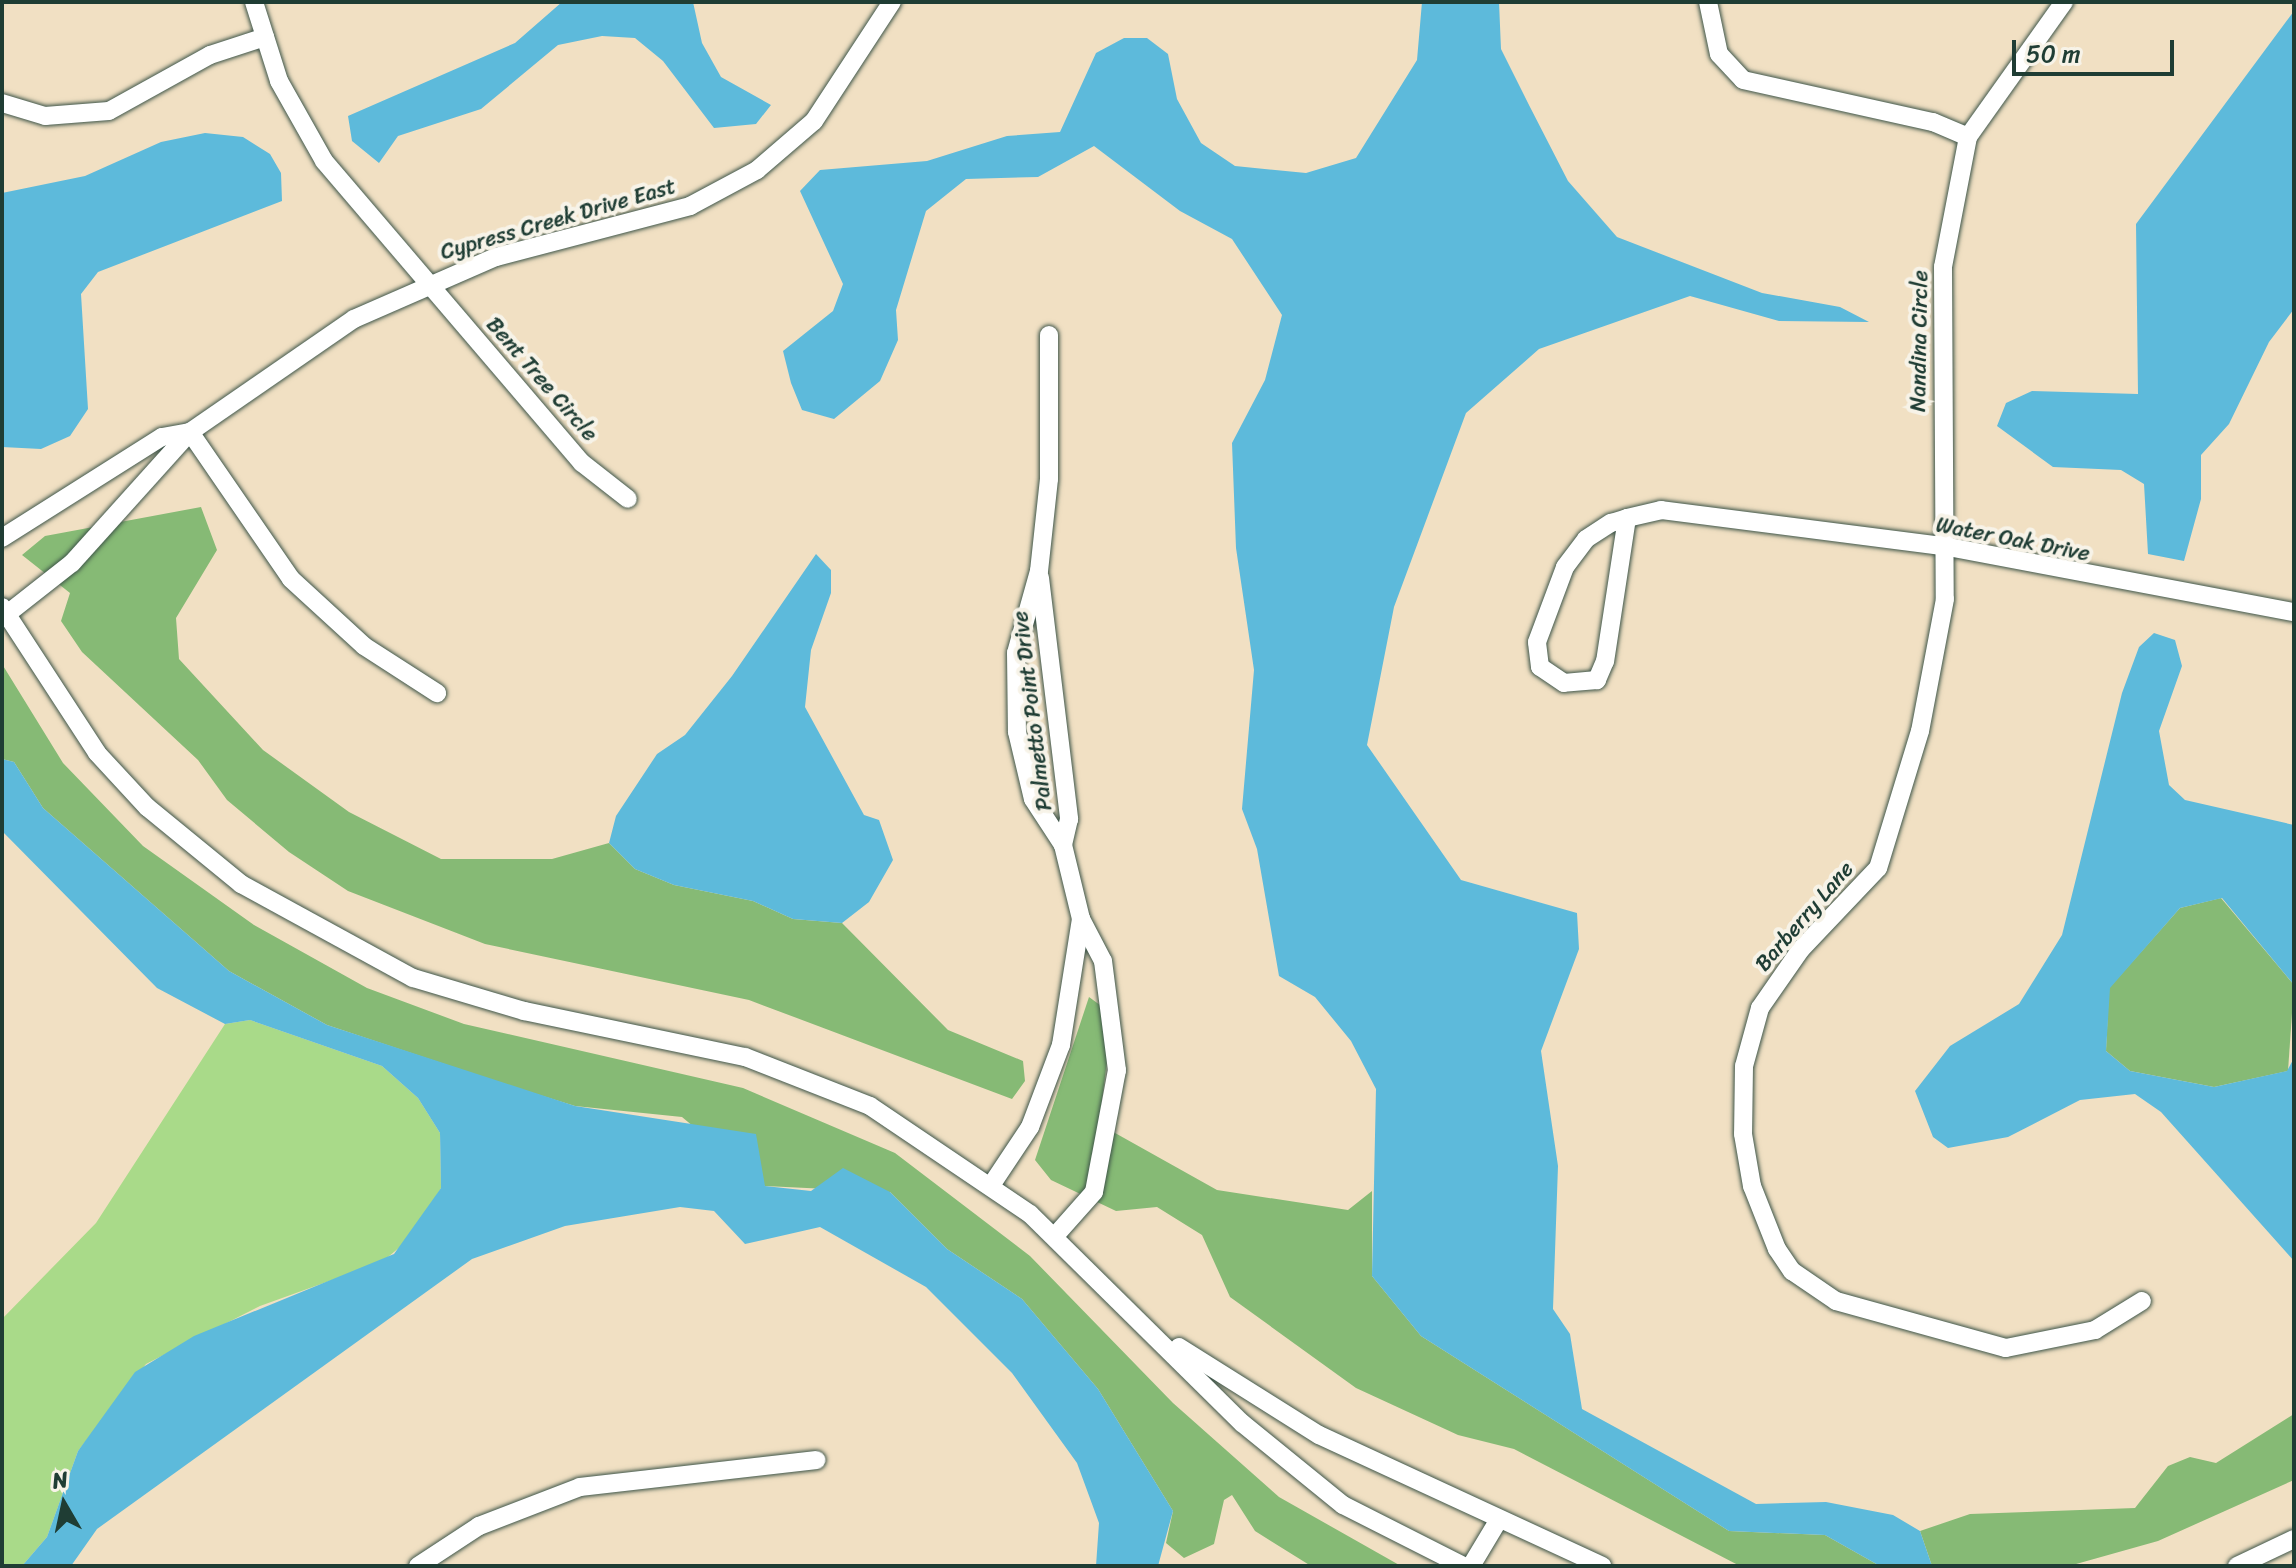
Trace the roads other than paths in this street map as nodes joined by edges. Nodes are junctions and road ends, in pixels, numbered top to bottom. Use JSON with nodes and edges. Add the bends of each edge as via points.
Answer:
{"nodes":[{"id":1,"x":254,"y":2,"type":"edge"},
{"id":2,"x":892,"y":2,"type":"edge"},
{"id":3,"x":1708,"y":2,"type":"edge"},
{"id":4,"x":2064,"y":2,"type":"edge"},
{"id":5,"x":265,"y":37,"type":"junction"},
{"id":6,"x":2,"y":103,"type":"edge"},
{"id":7,"x":1968,"y":137,"type":"junction"},
{"id":8,"x":427,"y":282,"type":"junction"},
{"id":9,"x":1049,"y":335,"type":"dead end"},
{"id":10,"x":190,"y":432,"type":"junction"},
{"id":11,"x":628,"y":499,"type":"dead end"},
{"id":12,"x":1627,"y":518,"type":"junction"},
{"id":13,"x":2,"y":538,"type":"edge"},
{"id":14,"x":1949,"y":547,"type":"junction"},
{"id":15,"x":1039,"y":571,"type":"junction"},
{"id":16,"x":2294,"y":612,"type":"edge"},
{"id":17,"x":4,"y":614,"type":"edge"},
{"id":18,"x":437,"y":693,"type":"dead end"},
{"id":19,"x":1063,"y":845,"type":"junction"},
{"id":20,"x":1081,"y":919,"type":"junction"},
{"id":21,"x":992,"y":1184,"type":"junction"},
{"id":22,"x":1055,"y":1236,"type":"junction"},
{"id":23,"x":2142,"y":1301,"type":"dead end"},
{"id":24,"x":1153,"y":1330,"type":"junction"},
{"id":25,"x":816,"y":1460,"type":"dead end"},
{"id":26,"x":1498,"y":1521,"type":"junction"},
{"id":27,"x":2294,"y":1539,"type":"edge"},
{"id":28,"x":418,"y":1566,"type":"edge"},
{"id":29,"x":1463,"y":1566,"type":"edge"},
{"id":30,"x":1471,"y":1566,"type":"edge"},
{"id":31,"x":1602,"y":1566,"type":"edge"},
{"id":32,"x":2237,"y":1566,"type":"edge"}],
"edges":[{"from":1,"to":5,"type":"street","name":"Bent Tree Circle"},
{"from":2,"to":8,"type":"street","name":"Cypress Creek Drive East","via":[[814,121],[723,191]]},
{"from":3,"to":7,"type":"street","via":[[1719,54],[1743,80],[1933,122]]},
{"from":4,"to":7,"type":"street","name":"Nandina Circle"},
{"from":5,"to":6,"type":"street","via":[[210,55],[109,111],[45,116]]},
{"from":5,"to":8,"type":"street","name":"Bent Tree Circle","via":[[279,81],[324,161]]},
{"from":7,"to":14,"type":"street","name":"Nandina Circle","via":[[1951,196],[1942,283]]},
{"from":8,"to":10,"type":"street","name":"Cypress Creek Drive East","via":[[288,359]]},
{"from":8,"to":11,"type":"street","name":"Bent Tree Circle","via":[[582,463]]},
{"from":9,"to":15,"type":"street","name":"Palmetto Point Drive","via":[[1049,479]]},
{"from":10,"to":13,"type":"street","name":"Cypress Creek Drive East","via":[[162,437]]},
{"from":10,"to":17,"type":"street","name":"Cypress Creek Drive East","via":[[72,563]]},
{"from":10,"to":18,"type":"street","via":[[291,579],[364,646]]},
{"from":12,"to":12,"type":"street","name":"Water Oak Drive","via":[[1605,661],[1597,680],[1564,683],[1540,667],[1537,642],[1548,604],[1586,539]]},
{"from":12,"to":14,"type":"street","name":"Water Oak Drive","via":[[1661,510],[1719,512]]},
{"from":14,"to":16,"type":"street","name":"Water Oak Drive"},
{"from":14,"to":23,"type":"street","name":"Barberry Lane","via":[[1940,636],[1890,844],[1861,889],[1774,983],[1751,1034],[1742,1100],[1752,1186],[1777,1249],[1812,1289],[1980,1345],[2063,1341]]},
{"from":15,"to":19,"type":"street","name":"Palmetto Point Drive","via":[[1069,819]]},
{"from":15,"to":19,"type":"street","name":"Palmetto Point Drive","via":[[1016,653],[1017,732],[1033,799]]},
{"from":17,"to":21,"type":"street","via":[[67,715],[147,807],[303,924],[367,959],[460,994],[690,1042],[817,1082],[925,1137]]},
{"from":19,"to":20,"type":"street","name":"Palmetto Point Drive"},
{"from":20,"to":21,"type":"street","name":"Palmetto Point Drive","via":[[1061,1045],[1030,1127]]},
{"from":20,"to":22,"type":"street","name":"Palmetto Point Drive","via":[[1103,961],[1115,1019],[1114,1111],[1094,1192]]},
{"from":21,"to":22,"type":"street"},
{"from":22,"to":24,"type":"street"},
{"from":24,"to":26,"type":"street","via":[[1319,1435]]},
{"from":24,"to":29,"type":"street","via":[[1242,1423],[1343,1505]]},
{"from":25,"to":28,"type":"street","via":[[580,1487],[479,1526]]},
{"from":26,"to":30,"type":"street"},
{"from":26,"to":31,"type":"street"},
{"from":27,"to":32,"type":"street"}]}
